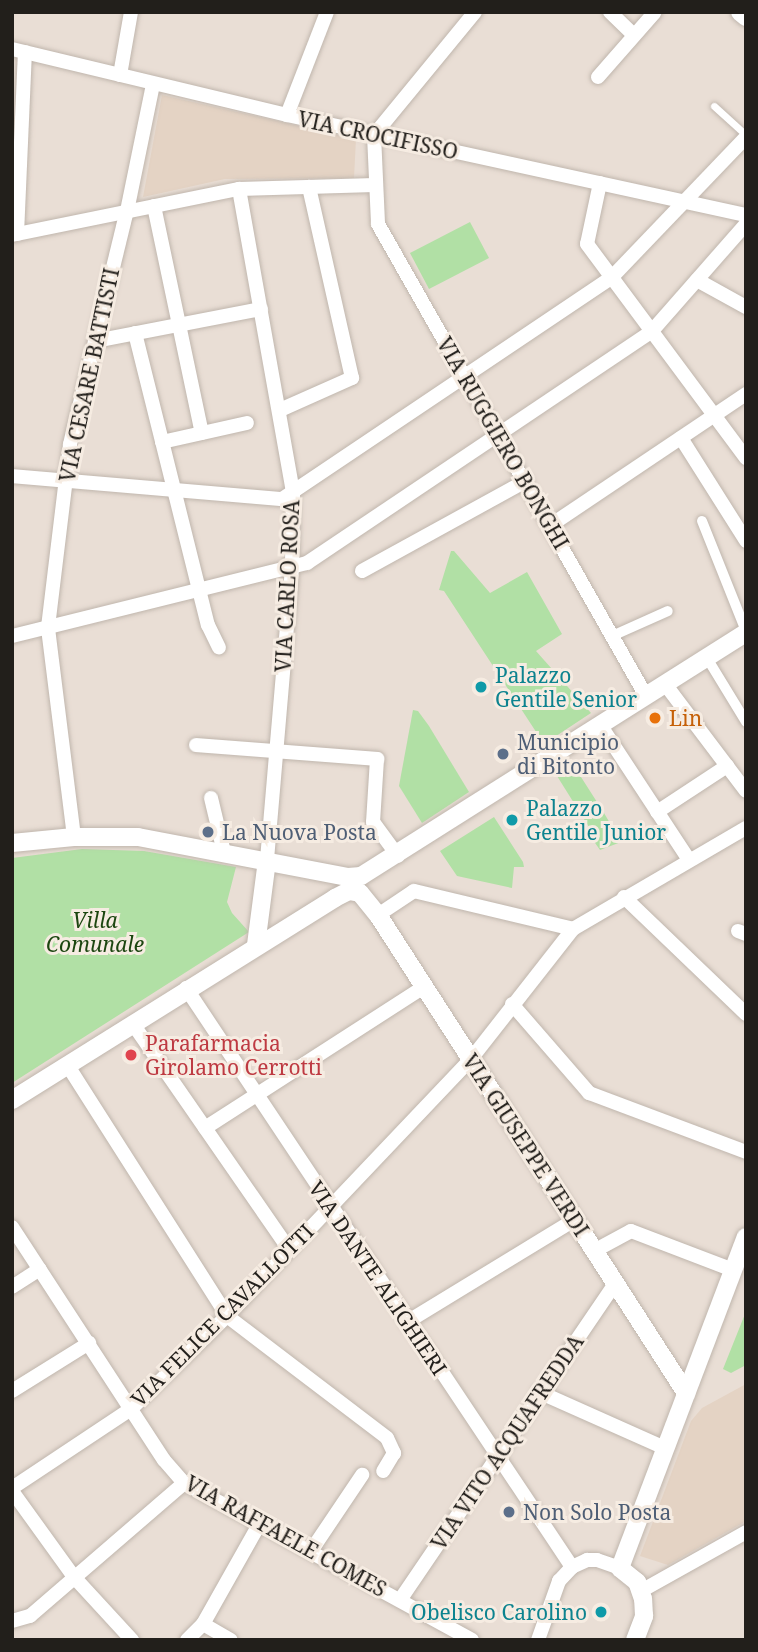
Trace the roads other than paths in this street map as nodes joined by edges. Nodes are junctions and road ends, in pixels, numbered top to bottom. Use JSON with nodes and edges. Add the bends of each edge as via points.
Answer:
{"nodes":[{"id":1,"x":131,"y":12,"type":"edge"},
{"id":2,"x":327,"y":12,"type":"edge"},
{"id":3,"x":475,"y":12,"type":"edge"},
{"id":4,"x":610,"y":12,"type":"edge"},
{"id":5,"x":655,"y":12,"type":"edge"},
{"id":6,"x":740,"y":12,"type":"edge"},
{"id":7,"x":746,"y":17,"type":"edge"},
{"id":8,"x":634,"y":34,"type":"junction"},
{"id":9,"x":19,"y":51,"type":"edge"},
{"id":10,"x":120,"y":75,"type":"junction"},
{"id":11,"x":598,"y":77,"type":"dead end"},
{"id":12,"x":153,"y":84,"type":"junction"},
{"id":13,"x":714,"y":106,"type":"dead end"},
{"id":14,"x":287,"y":115,"type":"junction"},
{"id":15,"x":374,"y":135,"type":"junction"},
{"id":16,"x":746,"y":136,"type":"edge"},
{"id":17,"x":600,"y":183,"type":"junction"},
{"id":18,"x":375,"y":185,"type":"junction"},
{"id":19,"x":309,"y":187,"type":"junction"},
{"id":20,"x":239,"y":189,"type":"junction"},
{"id":21,"x":684,"y":202,"type":"junction"},
{"id":22,"x":153,"y":206,"type":"junction"},
{"id":23,"x":127,"y":211,"type":"junction"},
{"id":24,"x":746,"y":215,"type":"edge"},
{"id":25,"x":746,"y":224,"type":"edge"},
{"id":26,"x":15,"y":234,"type":"edge"},
{"id":27,"x":611,"y":278,"type":"junction"},
{"id":28,"x":697,"y":280,"type":"junction"},
{"id":29,"x":746,"y":307,"type":"edge"},
{"id":30,"x":261,"y":309,"type":"junction"},
{"id":31,"x":179,"y":325,"type":"junction"},
{"id":32,"x":651,"y":332,"type":"junction"},
{"id":33,"x":135,"y":333,"type":"junction"},
{"id":34,"x":95,"y":341,"type":"junction"},
{"id":35,"x":466,"y":377,"type":"junction"},
{"id":36,"x":746,"y":394,"type":"edge"},
{"id":37,"x":280,"y":410,"type":"junction"},
{"id":38,"x":715,"y":415,"type":"junction"},
{"id":39,"x":247,"y":423,"type":"dead end"},
{"id":40,"x":202,"y":433,"type":"junction"},
{"id":41,"x":500,"y":436,"type":"junction"},
{"id":42,"x":681,"y":439,"type":"junction"},
{"id":43,"x":162,"y":442,"type":"junction"},
{"id":44,"x":746,"y":458,"type":"edge"},
{"id":45,"x":12,"y":476,"type":"edge"},
{"id":46,"x":65,"y":480,"type":"junction"},
{"id":47,"x":526,"y":481,"type":"junction"},
{"id":48,"x":174,"y":489,"type":"junction"},
{"id":49,"x":293,"y":493,"type":"junction"},
{"id":50,"x":702,"y":521,"type":"dead end"},
{"id":51,"x":551,"y":525,"type":"junction"},
{"id":52,"x":746,"y":541,"type":"edge"},
{"id":53,"x":292,"y":568,"type":"junction"},
{"id":54,"x":362,"y":571,"type":"dead end"},
{"id":55,"x":199,"y":590,"type":"junction"},
{"id":56,"x":668,"y":611,"type":"dead end"},
{"id":57,"x":48,"y":627,"type":"junction"},
{"id":58,"x":746,"y":632,"type":"edge"},
{"id":59,"x":12,"y":636,"type":"edge"},
{"id":60,"x":612,"y":636,"type":"junction"},
{"id":61,"x":219,"y":648,"type":"dead end"},
{"id":62,"x":707,"y":658,"type":"junction"},
{"id":63,"x":665,"y":684,"type":"junction"},
{"id":64,"x":646,"y":696,"type":"junction"},
{"id":65,"x":746,"y":722,"type":"edge"},
{"id":66,"x":601,"y":726,"type":"junction"},
{"id":67,"x":195,"y":745,"type":"dead end"},
{"id":68,"x":276,"y":751,"type":"junction"},
{"id":69,"x":727,"y":766,"type":"junction"},
{"id":70,"x":746,"y":791,"type":"edge"},
{"id":71,"x":211,"y":798,"type":"dead end"},
{"id":72,"x":657,"y":812,"type":"junction"},
{"id":73,"x":746,"y":828,"type":"edge"},
{"id":74,"x":74,"y":836,"type":"junction"},
{"id":75,"x":12,"y":843,"type":"edge"},
{"id":76,"x":231,"y":853,"type":"junction"},
{"id":77,"x":398,"y":856,"type":"junction"},
{"id":78,"x":267,"y":860,"type":"junction"},
{"id":79,"x":689,"y":860,"type":"junction"},
{"id":80,"x":624,"y":897,"type":"junction"},
{"id":81,"x":261,"y":904,"type":"junction"},
{"id":82,"x":372,"y":907,"type":"junction"},
{"id":83,"x":573,"y":929,"type":"junction"},
{"id":84,"x":256,"y":945,"type":"junction"},
{"id":85,"x":424,"y":987,"type":"junction"},
{"id":86,"x":187,"y":988,"type":"junction"},
{"id":87,"x":512,"y":1004,"type":"junction"},
{"id":88,"x":746,"y":1014,"type":"edge"},
{"id":89,"x":134,"y":1024,"type":"junction"},
{"id":90,"x":471,"y":1059,"type":"junction"},
{"id":91,"x":68,"y":1066,"type":"junction"},
{"id":92,"x":257,"y":1095,"type":"junction"},
{"id":93,"x":12,"y":1100,"type":"edge"},
{"id":94,"x":205,"y":1128,"type":"junction"},
{"id":95,"x":746,"y":1152,"type":"edge"},
{"id":96,"x":329,"y":1206,"type":"junction"},
{"id":97,"x":574,"y":1220,"type":"junction"},
{"id":98,"x":12,"y":1227,"type":"edge"},
{"id":99,"x":746,"y":1237,"type":"edge"},
{"id":100,"x":289,"y":1249,"type":"junction"},
{"id":101,"x":594,"y":1251,"type":"junction"},
{"id":102,"x":40,"y":1269,"type":"junction"},
{"id":103,"x":733,"y":1270,"type":"junction"},
{"id":104,"x":614,"y":1285,"type":"junction"},
{"id":105,"x":12,"y":1287,"type":"edge"},
{"id":106,"x":227,"y":1316,"type":"junction"},
{"id":107,"x":407,"y":1322,"type":"junction"},
{"id":108,"x":89,"y":1343,"type":"junction"},
{"id":109,"x":12,"y":1391,"type":"edge"},
{"id":110,"x":540,"y":1392,"type":"junction"},
{"id":111,"x":687,"y":1393,"type":"junction"},
{"id":112,"x":131,"y":1409,"type":"junction"},
{"id":113,"x":665,"y":1448,"type":"junction"},
{"id":114,"x":496,"y":1455,"type":"junction"},
{"id":115,"x":383,"y":1471,"type":"dead end"},
{"id":116,"x":362,"y":1475,"type":"dead end"},
{"id":117,"x":184,"y":1483,"type":"junction"},
{"id":118,"x":12,"y":1490,"type":"edge"},
{"id":119,"x":260,"y":1523,"type":"junction"},
{"id":120,"x":746,"y":1532,"type":"edge"},
{"id":121,"x":311,"y":1551,"type":"junction"},
{"id":122,"x":572,"y":1567,"type":"junction"},
{"id":123,"x":620,"y":1568,"type":"junction"},
{"id":124,"x":74,"y":1577,"type":"junction"},
{"id":125,"x":641,"y":1591,"type":"junction"},
{"id":126,"x":400,"y":1600,"type":"junction"},
{"id":127,"x":12,"y":1621,"type":"edge"},
{"id":128,"x":202,"y":1624,"type":"junction"},
{"id":129,"x":132,"y":1640,"type":"edge"},
{"id":130,"x":187,"y":1640,"type":"edge"},
{"id":131,"x":231,"y":1640,"type":"edge"},
{"id":132,"x":472,"y":1640,"type":"edge"},
{"id":133,"x":538,"y":1640,"type":"edge"},
{"id":134,"x":635,"y":1640,"type":"edge"}],
"edges":[{"from":1,"to":10,"type":"street"},
{"from":2,"to":14,"type":"street"},
{"from":3,"to":15,"type":"street"},
{"from":4,"to":8,"type":"street"},
{"from":5,"to":8,"type":"street"},
{"from":6,"to":7,"type":"street"},
{"from":8,"to":11,"type":"street"},
{"from":9,"to":10,"type":"street","name":"VIA CROCIFISSO"},
{"from":9,"to":26,"type":"street"},
{"from":10,"to":12,"type":"street","name":"VIA CROCIFISSO"},
{"from":12,"to":14,"type":"street","name":"VIA CROCIFISSO"},
{"from":12,"to":23,"type":"street","name":"VIA CESARE BATTISTI"},
{"from":13,"to":16,"type":"lane"},
{"from":14,"to":15,"type":"street","name":"VIA CROCIFISSO"},
{"from":15,"to":17,"type":"street","name":"VIA CROCIFISSO"},
{"from":15,"to":18,"type":"street","name":"VIA RUGGIERO BONGHI"},
{"from":16,"to":21,"type":"street"},
{"from":17,"to":21,"type":"street","name":"VIA CROCIFISSO"},
{"from":17,"to":27,"type":"street","via":[[587,244]]},
{"from":18,"to":19,"type":"street"},
{"from":18,"to":35,"type":"street","name":"VIA RUGGIERO BONGHI","via":[[378,224]]},
{"from":19,"to":20,"type":"street"},
{"from":19,"to":37,"type":"street","via":[[352,378]]},
{"from":20,"to":22,"type":"street"},
{"from":20,"to":30,"type":"street","name":"VIA CARLO ROSA"},
{"from":21,"to":24,"type":"street","name":"VIA CROCIFISSO"},
{"from":21,"to":27,"type":"street"},
{"from":22,"to":23,"type":"street"},
{"from":22,"to":31,"type":"street"},
{"from":23,"to":26,"type":"street"},
{"from":23,"to":34,"type":"street","name":"VIA CESARE BATTISTI"},
{"from":25,"to":28,"type":"street"},
{"from":27,"to":32,"type":"street"},
{"from":27,"to":35,"type":"street"},
{"from":28,"to":29,"type":"street"},
{"from":28,"to":32,"type":"street"},
{"from":30,"to":31,"type":"street"},
{"from":30,"to":37,"type":"street","name":"VIA CARLO ROSA"},
{"from":31,"to":33,"type":"street"},
{"from":31,"to":40,"type":"street"},
{"from":32,"to":38,"type":"street"},
{"from":32,"to":41,"type":"street"},
{"from":33,"to":34,"type":"street"},
{"from":33,"to":43,"type":"street"},
{"from":34,"to":46,"type":"street","name":"VIA CESARE BATTISTI"},
{"from":35,"to":41,"type":"street","name":"VIA RUGGIERO BONGHI"},
{"from":35,"to":49,"type":"street"},
{"from":36,"to":38,"type":"street"},
{"from":37,"to":49,"type":"street","name":"VIA CARLO ROSA"},
{"from":38,"to":42,"type":"street"},
{"from":38,"to":44,"type":"street"},
{"from":39,"to":40,"type":"street"},
{"from":40,"to":43,"type":"street"},
{"from":41,"to":47,"type":"street","name":"VIA RUGGIERO BONGHI"},
{"from":41,"to":53,"type":"street","via":[[307,563]]},
{"from":42,"to":51,"type":"street"},
{"from":42,"to":52,"type":"street"},
{"from":43,"to":48,"type":"street"},
{"from":45,"to":46,"type":"street"},
{"from":46,"to":48,"type":"street"},
{"from":46,"to":57,"type":"street","name":"VIA CESARE BATTISTI"},
{"from":47,"to":51,"type":"street","name":"VIA RUGGIERO BONGHI"},
{"from":47,"to":54,"type":"street"},
{"from":48,"to":49,"type":"street","via":[[282,499]]},
{"from":48,"to":55,"type":"street"},
{"from":49,"to":53,"type":"street","name":"VIA CARLO ROSA"},
{"from":50,"to":58,"type":"street"},
{"from":51,"to":60,"type":"street","name":"VIA RUGGIERO BONGHI"},
{"from":53,"to":55,"type":"street"},
{"from":53,"to":68,"type":"street","name":"VIA CARLO ROSA"},
{"from":55,"to":57,"type":"street"},
{"from":55,"to":61,"type":"street"},
{"from":56,"to":60,"type":"street"},
{"from":57,"to":59,"type":"street"},
{"from":57,"to":74,"type":"street","name":"VIA CESARE BATTISTI"},
{"from":58,"to":62,"type":"street"},
{"from":60,"to":64,"type":"street","name":"VIA RUGGIERO BONGHI"},
{"from":62,"to":63,"type":"street"},
{"from":62,"to":65,"type":"street"},
{"from":63,"to":64,"type":"street"},
{"from":63,"to":69,"type":"street"},
{"from":64,"to":66,"type":"street"},
{"from":66,"to":72,"type":"street"},
{"from":66,"to":77,"type":"street"},
{"from":67,"to":68,"type":"street"},
{"from":68,"to":77,"type":"street","via":[[377,759],[373,822]]},
{"from":68,"to":78,"type":"street","name":"VIA CARLO ROSA"},
{"from":69,"to":70,"type":"street"},
{"from":69,"to":72,"type":"street"},
{"from":71,"to":76,"type":"street"},
{"from":72,"to":79,"type":"street"},
{"from":73,"to":79,"type":"street","name":"VIA FELICE CAVALLOTTI"},
{"from":74,"to":75,"type":"street"},
{"from":74,"to":76,"type":"street","via":[[138,837]]},
{"from":76,"to":78,"type":"street"},
{"from":76,"to":81,"type":"street","via":[[254,880]]},
{"from":77,"to":78,"type":"street","via":[[361,876],[348,877]]},
{"from":77,"to":82,"type":"street","via":[[376,882]]},
{"from":78,"to":81,"type":"street"},
{"from":79,"to":80,"type":"street","name":"VIA FELICE CAVALLOTTI"},
{"from":80,"to":83,"type":"street","name":"VIA FELICE CAVALLOTTI"},
{"from":80,"to":88,"type":"street"},
{"from":81,"to":84,"type":"street"},
{"from":82,"to":83,"type":"street","via":[[414,891]]},
{"from":82,"to":84,"type":"street","via":[[354,891],[343,893]]},
{"from":82,"to":85,"type":"street","name":"VIA GIUSEPPE VERDI"},
{"from":83,"to":87,"type":"street","name":"VIA FELICE CAVALLOTTI"},
{"from":84,"to":86,"type":"street"},
{"from":85,"to":90,"type":"street","name":"VIA GIUSEPPE VERDI"},
{"from":85,"to":92,"type":"street"},
{"from":86,"to":89,"type":"street"},
{"from":86,"to":92,"type":"street","name":"VIA DANTE ALIGHIERI"},
{"from":87,"to":90,"type":"street","name":"VIA FELICE CAVALLOTTI"},
{"from":87,"to":95,"type":"street","via":[[589,1093]]},
{"from":89,"to":91,"type":"street"},
{"from":89,"to":94,"type":"street"},
{"from":90,"to":96,"type":"street","name":"VIA FELICE CAVALLOTTI"},
{"from":90,"to":97,"type":"street","name":"VIA GIUSEPPE VERDI"},
{"from":91,"to":93,"type":"street"},
{"from":91,"to":106,"type":"street"},
{"from":92,"to":94,"type":"street"},
{"from":92,"to":96,"type":"street","name":"VIA DANTE ALIGHIERI"},
{"from":94,"to":100,"type":"street"},
{"from":96,"to":100,"type":"street","name":"VIA FELICE CAVALLOTTI"},
{"from":96,"to":107,"type":"street","name":"VIA DANTE ALIGHIERI"},
{"from":97,"to":101,"type":"street","name":"VIA GIUSEPPE VERDI"},
{"from":97,"to":107,"type":"street"},
{"from":98,"to":102,"type":"street","name":"VIA RAFFAELE COMES"},
{"from":99,"to":103,"type":"street"},
{"from":100,"to":106,"type":"street","name":"VIA FELICE CAVALLOTTI"},
{"from":101,"to":103,"type":"street","via":[[631,1231]]},
{"from":101,"to":104,"type":"street","name":"VIA GIUSEPPE VERDI"},
{"from":102,"to":105,"type":"street"},
{"from":102,"to":108,"type":"street","name":"VIA RAFFAELE COMES"},
{"from":103,"to":111,"type":"street"},
{"from":104,"to":110,"type":"street","name":"VIA VITO ACQUAFREDDA"},
{"from":104,"to":111,"type":"street","name":"VIA GIUSEPPE VERDI"},
{"from":106,"to":112,"type":"street","name":"VIA FELICE CAVALLOTTI"},
{"from":106,"to":115,"type":"street","via":[[387,1438],[394,1453]]},
{"from":107,"to":114,"type":"street","name":"VIA DANTE ALIGHIERI"},
{"from":108,"to":109,"type":"street"},
{"from":108,"to":112,"type":"street","name":"VIA RAFFAELE COMES"},
{"from":110,"to":113,"type":"street"},
{"from":110,"to":114,"type":"street","name":"VIA VITO ACQUAFREDDA"},
{"from":111,"to":113,"type":"street"},
{"from":112,"to":117,"type":"street","name":"VIA RAFFAELE COMES"},
{"from":112,"to":118,"type":"street","name":"VIA FELICE CAVALLOTTI"},
{"from":113,"to":123,"type":"street"},
{"from":114,"to":122,"type":"street","name":"VIA DANTE ALIGHIERI"},
{"from":114,"to":126,"type":"street","name":"VIA VITO ACQUAFREDDA"},
{"from":116,"to":121,"type":"street"},
{"from":117,"to":119,"type":"street","name":"VIA RAFFAELE COMES"},
{"from":117,"to":124,"type":"street"},
{"from":118,"to":124,"type":"street"},
{"from":119,"to":121,"type":"street","name":"VIA RAFFAELE COMES"},
{"from":119,"to":128,"type":"street"},
{"from":120,"to":125,"type":"street"},
{"from":121,"to":126,"type":"street","name":"VIA RAFFAELE COMES"},
{"from":122,"to":123,"type":"street","via":[[597,1560]]},
{"from":122,"to":133,"type":"street","via":[[559,1581]]},
{"from":123,"to":125,"type":"street","via":[[632,1575]]},
{"from":124,"to":127,"type":"street","via":[[30,1616]]},
{"from":124,"to":129,"type":"street"},
{"from":125,"to":134,"type":"street","via":[[645,1610]]},
{"from":126,"to":132,"type":"street","name":"VIA RAFFAELE COMES"},
{"from":128,"to":130,"type":"street"},
{"from":128,"to":131,"type":"street"}]}
